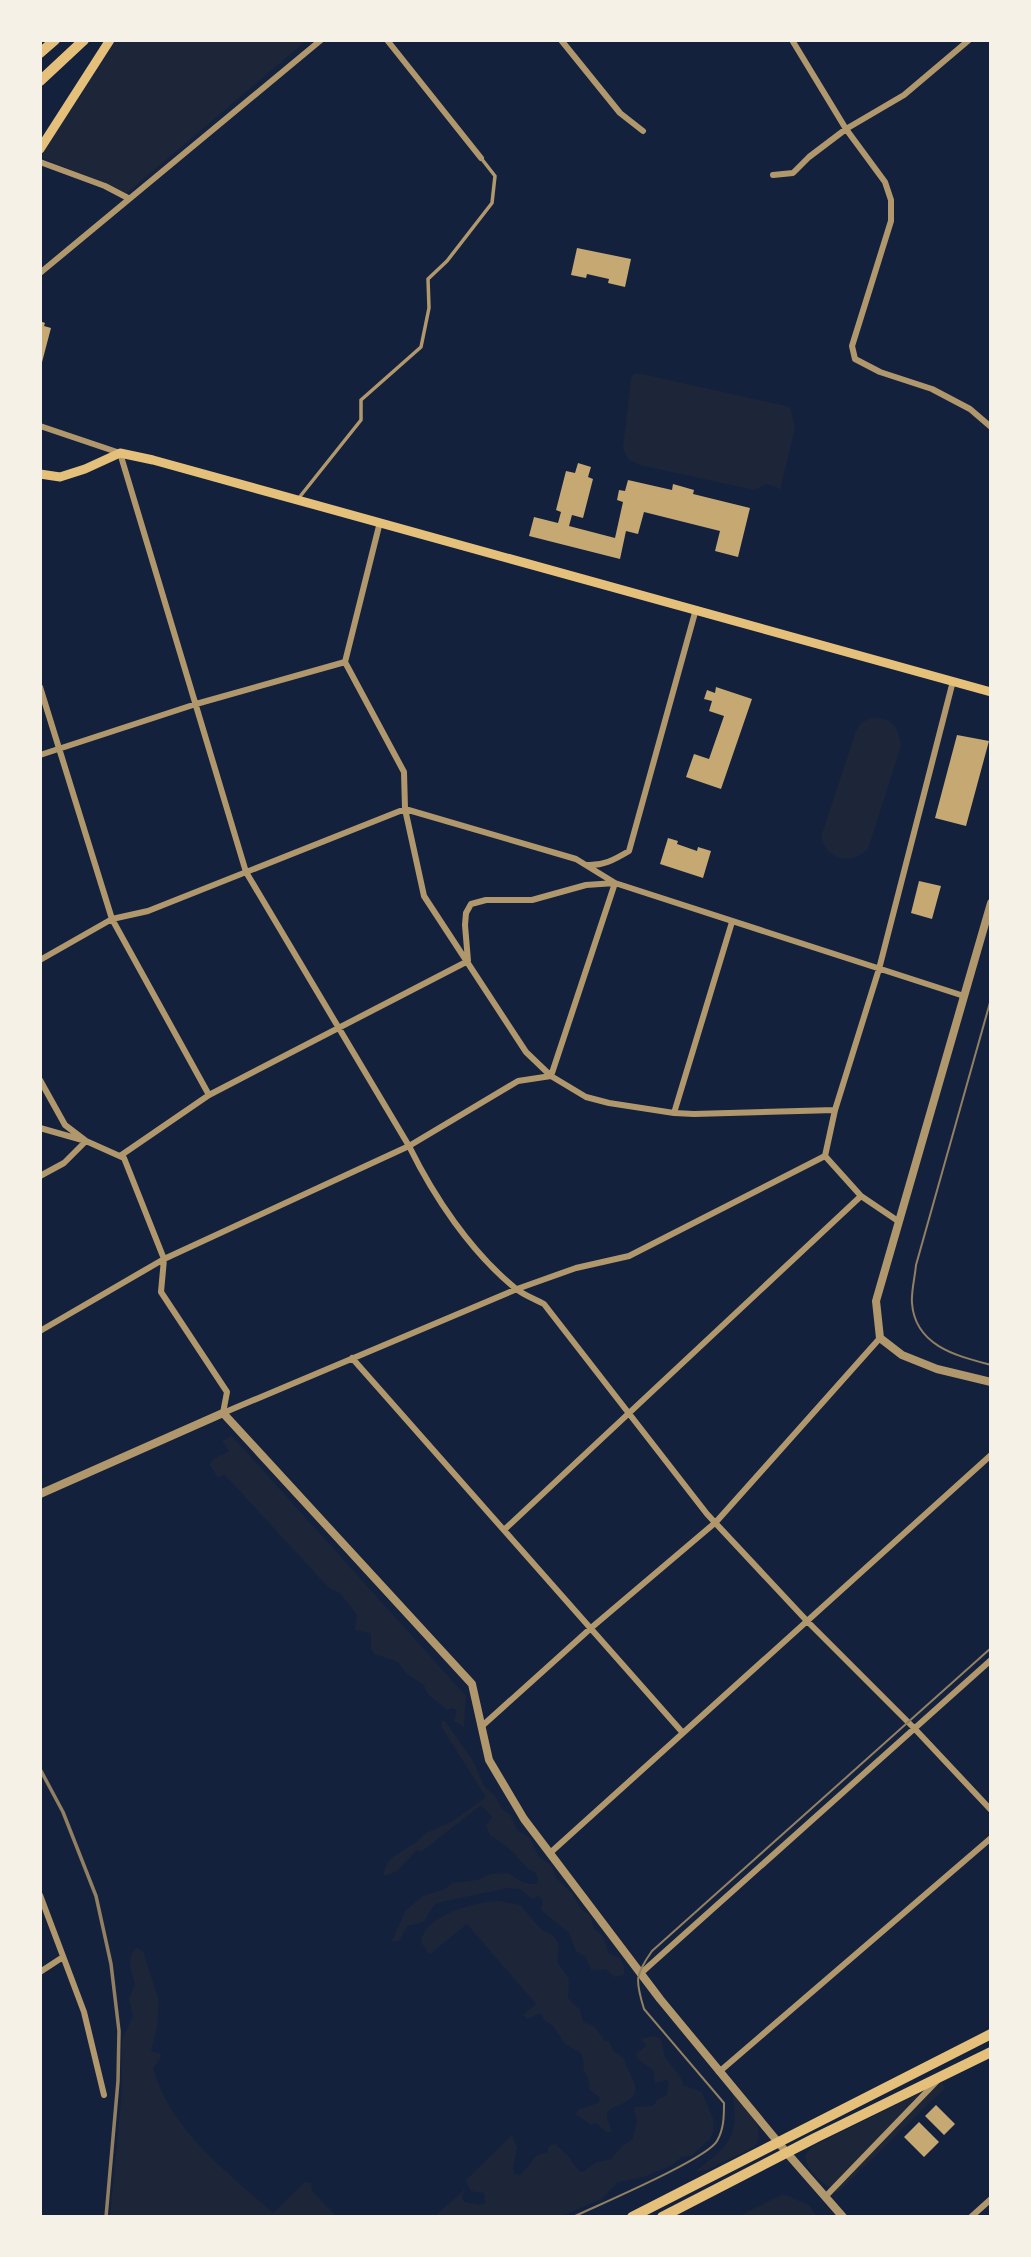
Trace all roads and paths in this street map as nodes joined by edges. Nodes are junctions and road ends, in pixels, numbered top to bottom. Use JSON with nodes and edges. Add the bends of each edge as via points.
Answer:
{"nodes":[{"id":1,"x":55,"y":40,"type":"edge"},
{"id":2,"x":84,"y":40,"type":"edge"},
{"id":3,"x":110,"y":40,"type":"edge"},
{"id":4,"x":321,"y":40,"type":"edge"},
{"id":5,"x":387,"y":40,"type":"edge"},
{"id":6,"x":561,"y":40,"type":"edge"},
{"id":7,"x":792,"y":40,"type":"edge"},
{"id":8,"x":969,"y":40,"type":"edge"},
{"id":9,"x":40,"y":52,"type":"edge"},
{"id":10,"x":40,"y":81,"type":"edge"},
{"id":11,"x":846,"y":129,"type":"junction"},
{"id":12,"x":643,"y":131,"type":"dead end"},
{"id":13,"x":40,"y":149,"type":"edge"},
{"id":14,"x":481,"y":158,"type":"joint"},
{"id":15,"x":40,"y":162,"type":"edge"},
{"id":16,"x":773,"y":175,"type":"dead end"},
{"id":17,"x":128,"y":198,"type":"junction"},
{"id":18,"x":40,"y":273,"type":"edge"},
{"id":19,"x":40,"y":426,"type":"edge"},
{"id":20,"x":991,"y":427,"type":"edge"},
{"id":21,"x":120,"y":453,"type":"junction"},
{"id":22,"x":40,"y":474,"type":"edge"},
{"id":23,"x":297,"y":501,"type":"junction"},
{"id":24,"x":380,"y":522,"type":"junction"},
{"id":25,"x":696,"y":609,"type":"junction"},
{"id":26,"x":345,"y":662,"type":"junction"},
{"id":27,"x":953,"y":681,"type":"junction"},
{"id":28,"x":40,"y":687,"type":"edge"},
{"id":29,"x":991,"y":692,"type":"edge"},
{"id":30,"x":196,"y":704,"type":"junction"},
{"id":31,"x":60,"y":749,"type":"junction"},
{"id":32,"x":40,"y":755,"type":"edge"},
{"id":33,"x":405,"y":809,"type":"junction"},
{"id":34,"x":584,"y":865,"type":"junction"},
{"id":35,"x":246,"y":872,"type":"junction"},
{"id":36,"x":615,"y":883,"type":"junction"},
{"id":37,"x":991,"y":903,"type":"edge"},
{"id":38,"x":113,"y":919,"type":"junction"},
{"id":39,"x":732,"y":922,"type":"junction"},
{"id":40,"x":40,"y":960,"type":"edge"},
{"id":41,"x":468,"y":961,"type":"junction"},
{"id":42,"x":879,"y":969,"type":"junction"},
{"id":43,"x":964,"y":996,"type":"junction"},
{"id":44,"x":338,"y":1030,"type":"junction"},
{"id":45,"x":551,"y":1076,"type":"junction"},
{"id":46,"x":40,"y":1080,"type":"edge"},
{"id":47,"x":209,"y":1095,"type":"junction"},
{"id":48,"x":835,"y":1110,"type":"junction"},
{"id":49,"x":674,"y":1113,"type":"junction"},
{"id":50,"x":40,"y":1128,"type":"edge"},
{"id":51,"x":86,"y":1141,"type":"junction"},
{"id":52,"x":409,"y":1146,"type":"junction"},
{"id":53,"x":120,"y":1156,"type":"junction"},
{"id":54,"x":825,"y":1156,"type":"junction"},
{"id":55,"x":40,"y":1176,"type":"edge"},
{"id":56,"x":861,"y":1196,"type":"junction"},
{"id":57,"x":898,"y":1221,"type":"junction"},
{"id":58,"x":164,"y":1259,"type":"junction"},
{"id":59,"x":517,"y":1289,"type":"junction"},
{"id":60,"x":40,"y":1331,"type":"edge"},
{"id":61,"x":880,"y":1338,"type":"junction"},
{"id":62,"x":352,"y":1358,"type":"junction"},
{"id":63,"x":991,"y":1382,"type":"edge"},
{"id":64,"x":223,"y":1413,"type":"junction"},
{"id":65,"x":628,"y":1413,"type":"junction"},
{"id":66,"x":991,"y":1455,"type":"edge"},
{"id":67,"x":40,"y":1494,"type":"edge"},
{"id":68,"x":716,"y":1522,"type":"junction"},
{"id":69,"x":504,"y":1530,"type":"junction"},
{"id":70,"x":807,"y":1621,"type":"junction"},
{"id":71,"x":591,"y":1628,"type":"junction"},
{"id":72,"x":991,"y":1660,"type":"edge"},
{"id":73,"x":481,"y":1727,"type":"junction"},
{"id":74,"x":914,"y":1728,"type":"junction"},
{"id":75,"x":683,"y":1733,"type":"junction"},
{"id":76,"x":991,"y":1810,"type":"edge"},
{"id":77,"x":991,"y":1838,"type":"edge"},
{"id":78,"x":550,"y":1853,"type":"junction"},
{"id":79,"x":40,"y":1895,"type":"edge"},
{"id":80,"x":63,"y":1957,"type":"junction"},
{"id":81,"x":40,"y":1972,"type":"edge"},
{"id":82,"x":640,"y":1974,"type":"junction"},
{"id":83,"x":991,"y":2034,"type":"edge"},
{"id":84,"x":991,"y":2052,"type":"edge"},
{"id":85,"x":719,"y":2072,"type":"junction"},
{"id":86,"x":942,"y":2076,"type":"junction"},
{"id":87,"x":104,"y":2095,"type":"dead end"},
{"id":88,"x":778,"y":2141,"type":"junction"},
{"id":89,"x":787,"y":2153,"type":"junction"},
{"id":90,"x":826,"y":2196,"type":"junction"},
{"id":91,"x":991,"y":2199,"type":"edge"},
{"id":92,"x":632,"y":2217,"type":"edge"},
{"id":93,"x":662,"y":2217,"type":"edge"},
{"id":94,"x":844,"y":2217,"type":"edge"},
{"id":95,"x":971,"y":2217,"type":"edge"}],
"edges":[{"from":1,"to":9,"type":"main road"},
{"from":2,"to":10,"type":"main road"},
{"from":3,"to":13,"type":"main road"},
{"from":4,"to":17,"type":"street"},
{"from":5,"to":14,"type":"street"},
{"from":6,"to":12,"type":"street","via":[[620,113]]},
{"from":7,"to":11,"type":"street"},
{"from":8,"to":11,"type":"street","via":[[904,95]]},
{"from":11,"to":16,"type":"street","via":[[793,173]]},
{"from":11,"to":20,"type":"street","via":[[885,182],[891,200],[891,221],[852,346],[855,359],[932,388]]},
{"from":14,"to":23,"type":"lane","via":[[495,176],[492,203],[428,279],[429,308],[421,347],[361,400],[360,420]]},
{"from":15,"to":17,"type":"street"},
{"from":17,"to":18,"type":"street"},
{"from":19,"to":21,"type":"street"},
{"from":21,"to":22,"type":"main road","via":[[60,477]]},
{"from":21,"to":23,"type":"main road"},
{"from":21,"to":30,"type":"street"},
{"from":23,"to":24,"type":"main road"},
{"from":24,"to":25,"type":"main road"},
{"from":24,"to":26,"type":"street"},
{"from":25,"to":27,"type":"main road"},
{"from":25,"to":34,"type":"street","via":[[629,851],[598,866]]},
{"from":26,"to":30,"type":"street"},
{"from":26,"to":33,"type":"street","via":[[404,772]]},
{"from":27,"to":29,"type":"main road"},
{"from":27,"to":42,"type":"street"},
{"from":28,"to":31,"type":"street"},
{"from":30,"to":31,"type":"street"},
{"from":30,"to":35,"type":"street"},
{"from":31,"to":32,"type":"street"},
{"from":31,"to":38,"type":"street"},
{"from":33,"to":34,"type":"street"},
{"from":33,"to":35,"type":"street"},
{"from":33,"to":41,"type":"street","via":[[424,896]]},
{"from":34,"to":36,"type":"street"},
{"from":35,"to":38,"type":"street","via":[[148,911]]},
{"from":35,"to":44,"type":"street"},
{"from":36,"to":39,"type":"street"},
{"from":36,"to":41,"type":"street","via":[[586,885],[532,900],[485,900],[471,905],[465,925]]},
{"from":36,"to":45,"type":"street"},
{"from":37,"to":43,"type":"street"},
{"from":38,"to":40,"type":"street"},
{"from":38,"to":47,"type":"street"},
{"from":39,"to":42,"type":"street"},
{"from":39,"to":49,"type":"street"},
{"from":41,"to":44,"type":"street"},
{"from":41,"to":45,"type":"street","via":[[526,1052]]},
{"from":42,"to":43,"type":"street"},
{"from":42,"to":48,"type":"street"},
{"from":43,"to":57,"type":"street"},
{"from":44,"to":47,"type":"street"},
{"from":44,"to":52,"type":"street"},
{"from":45,"to":49,"type":"street","via":[[586,1097]]},
{"from":45,"to":52,"type":"street","via":[[519,1081]]},
{"from":46,"to":51,"type":"street","via":[[65,1125]]},
{"from":47,"to":53,"type":"street"},
{"from":48,"to":49,"type":"street"},
{"from":48,"to":54,"type":"street"},
{"from":50,"to":51,"type":"street"},
{"from":51,"to":53,"type":"street"},
{"from":51,"to":55,"type":"street","via":[[64,1163]]},
{"from":52,"to":58,"type":"street"},
{"from":52,"to":59,"type":"street","via":[[463,1234]]},
{"from":53,"to":58,"type":"street"},
{"from":54,"to":56,"type":"street"},
{"from":54,"to":59,"type":"street","via":[[629,1256]]},
{"from":56,"to":57,"type":"street"},
{"from":56,"to":65,"type":"street"},
{"from":57,"to":61,"type":"street","via":[[876,1301]]},
{"from":58,"to":60,"type":"street"},
{"from":58,"to":64,"type":"street","via":[[161,1292],[227,1392]]},
{"from":59,"to":62,"type":"street"},
{"from":59,"to":65,"type":"street","via":[[544,1304]]},
{"from":61,"to":63,"type":"street","via":[[902,1355],[937,1369]]},
{"from":61,"to":68,"type":"street"},
{"from":62,"to":64,"type":"street"},
{"from":62,"to":69,"type":"street"},
{"from":64,"to":67,"type":"street"},
{"from":64,"to":73,"type":"street","via":[[472,1684]]},
{"from":65,"to":68,"type":"street"},
{"from":65,"to":69,"type":"street"},
{"from":66,"to":70,"type":"street"},
{"from":68,"to":70,"type":"street"},
{"from":68,"to":71,"type":"street"},
{"from":69,"to":71,"type":"street"},
{"from":70,"to":74,"type":"street"},
{"from":70,"to":75,"type":"street"},
{"from":71,"to":73,"type":"street"},
{"from":71,"to":75,"type":"street"},
{"from":72,"to":74,"type":"street"},
{"from":73,"to":78,"type":"street","via":[[489,1760]]},
{"from":74,"to":76,"type":"street"},
{"from":74,"to":82,"type":"street"},
{"from":75,"to":78,"type":"street"},
{"from":77,"to":85,"type":"street"},
{"from":78,"to":82,"type":"street"},
{"from":79,"to":80,"type":"street"},
{"from":80,"to":81,"type":"street"},
{"from":80,"to":87,"type":"street","via":[[84,2012]]},
{"from":82,"to":85,"type":"street"},
{"from":83,"to":88,"type":"main road"},
{"from":84,"to":86,"type":"main road"},
{"from":85,"to":88,"type":"street"},
{"from":86,"to":89,"type":"main road"},
{"from":86,"to":90,"type":"street"},
{"from":88,"to":89,"type":"street"},
{"from":88,"to":92,"type":"main road"},
{"from":89,"to":90,"type":"street"},
{"from":89,"to":93,"type":"main road"},
{"from":90,"to":94,"type":"street"},
{"from":91,"to":95,"type":"street"}]}
